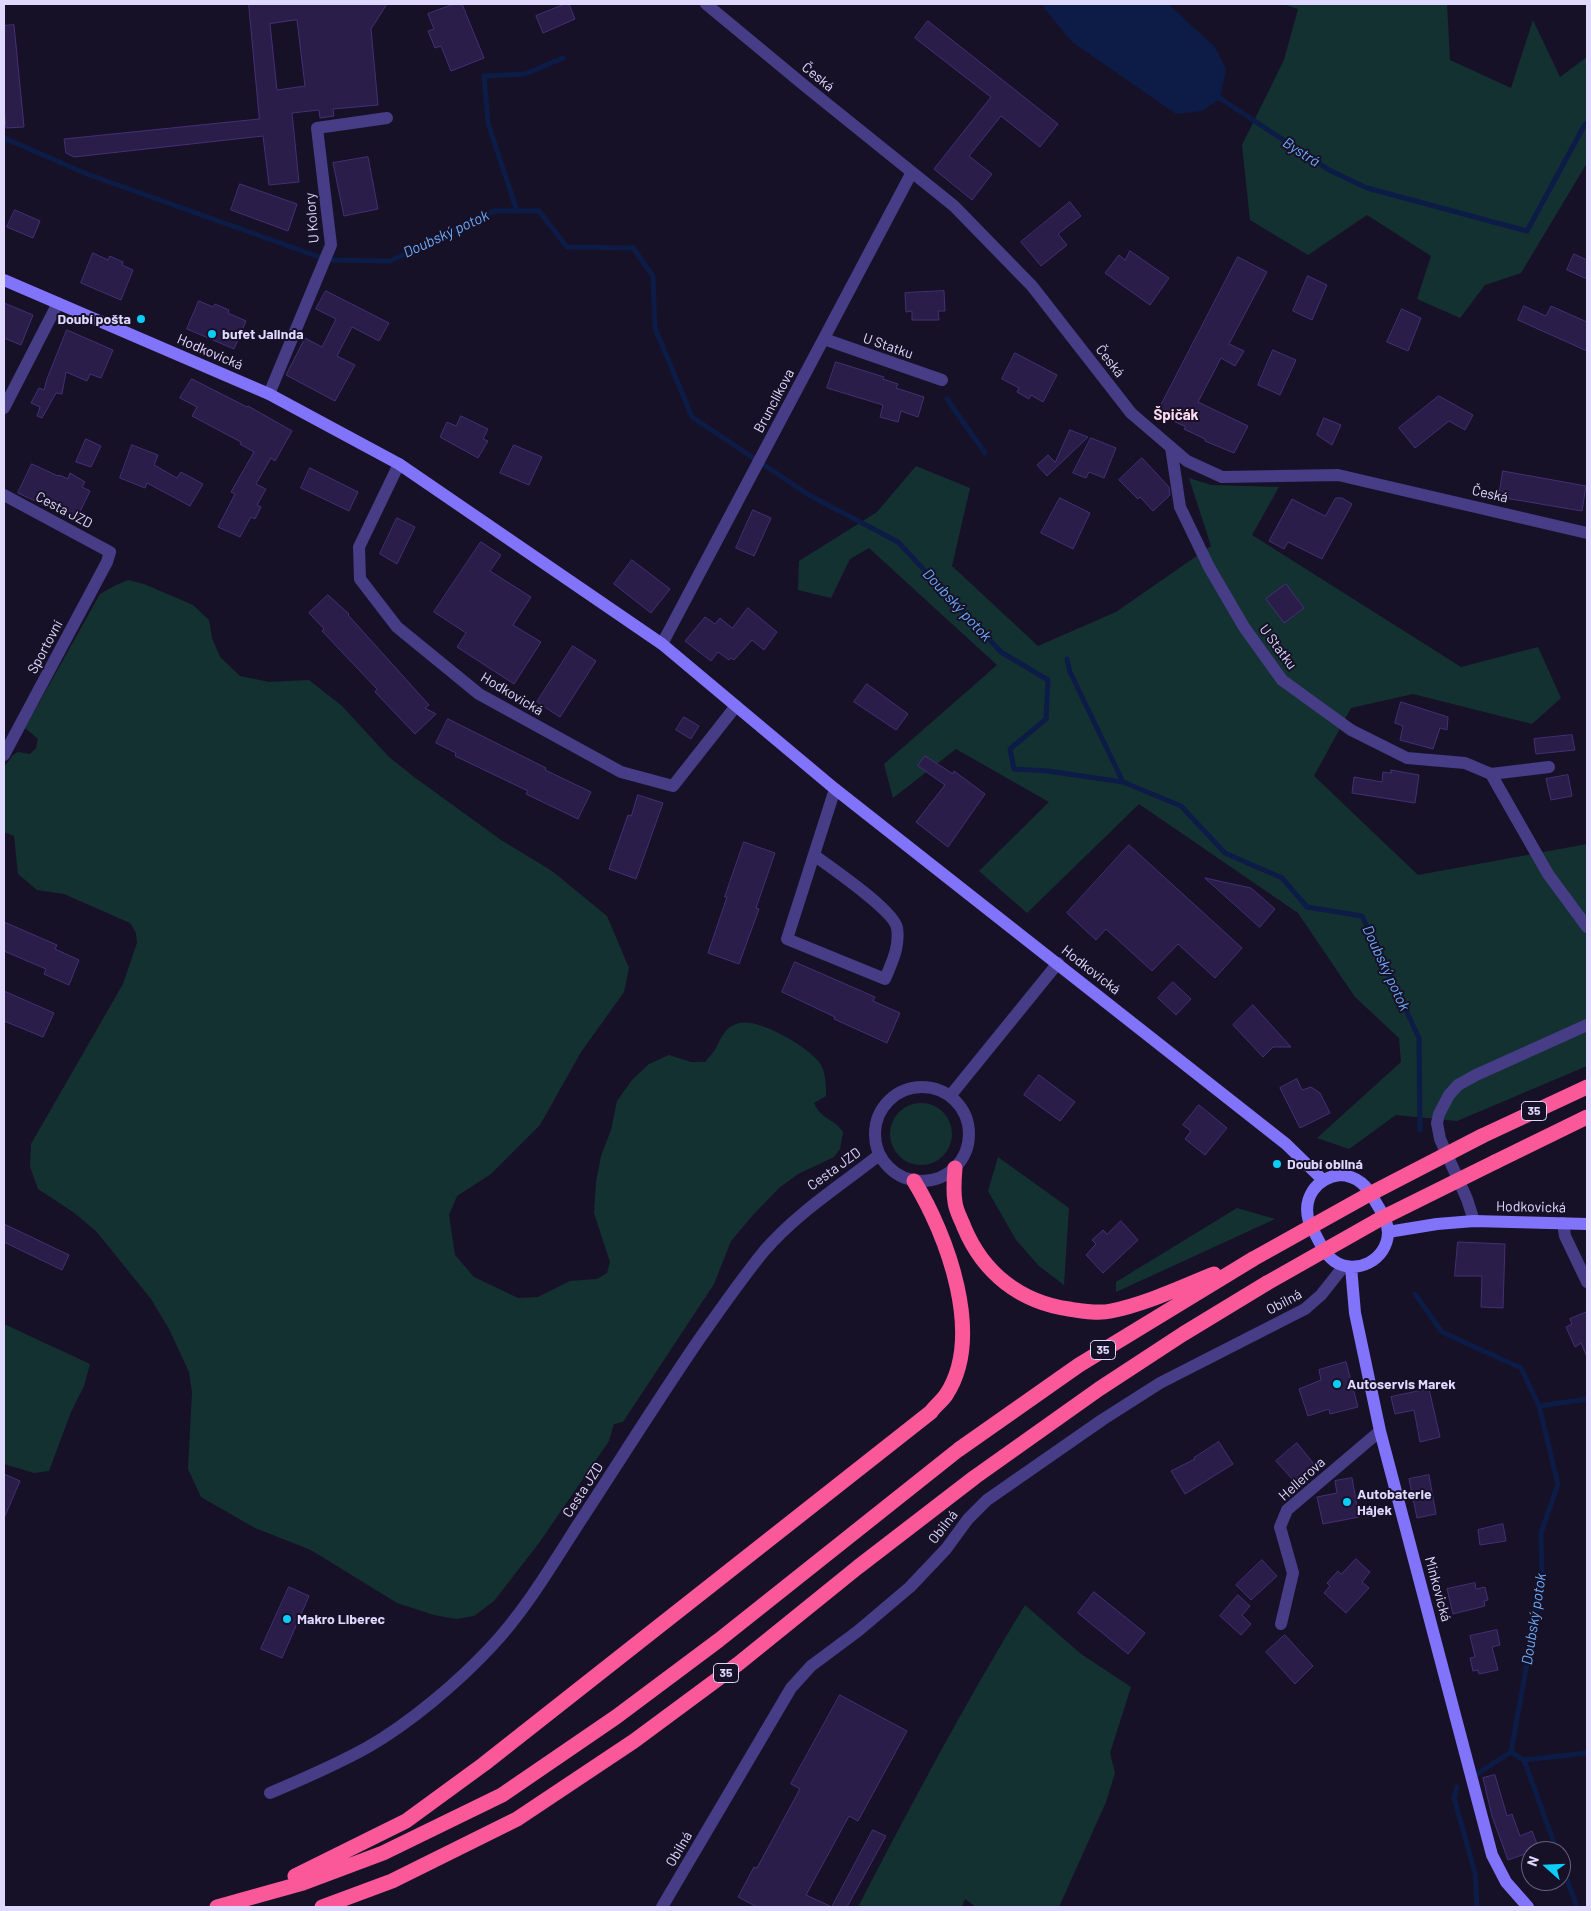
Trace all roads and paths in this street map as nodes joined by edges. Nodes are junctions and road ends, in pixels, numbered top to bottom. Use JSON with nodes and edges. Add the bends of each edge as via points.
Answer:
{"nodes":[{"id":1,"x":706,"y":4,"type":"edge"},
{"id":2,"x":387,"y":118,"type":"dead end"},
{"id":3,"x":912,"y":172,"type":"junction"},
{"id":4,"x":4,"y":280,"type":"edge"},
{"id":5,"x":58,"y":303,"type":"junction"},
{"id":6,"x":824,"y":340,"type":"junction"},
{"id":7,"x":942,"y":380,"type":"dead end"},
{"id":8,"x":269,"y":394,"type":"junction"},
{"id":9,"x":4,"y":408,"type":"edge"},
{"id":10,"x":1171,"y":447,"type":"junction"},
{"id":11,"x":399,"y":464,"type":"junction"},
{"id":12,"x":4,"y":495,"type":"edge"},
{"id":13,"x":1587,"y":533,"type":"edge"},
{"id":14,"x":110,"y":552,"type":"joint"},
{"id":15,"x":662,"y":644,"type":"junction"},
{"id":16,"x":736,"y":706,"type":"junction"},
{"id":17,"x":4,"y":756,"type":"edge"},
{"id":18,"x":1549,"y":767,"type":"dead end"},
{"id":19,"x":1490,"y":774,"type":"junction"},
{"id":20,"x":835,"y":789,"type":"junction"},
{"id":21,"x":814,"y":855,"type":"junction"},
{"id":22,"x":1587,"y":927,"type":"edge"},
{"id":23,"x":1058,"y":963,"type":"junction"},
{"id":24,"x":1587,"y":1025,"type":"edge"},
{"id":25,"x":1587,"y":1086,"type":"edge"},
{"id":26,"x":950,"y":1096,"type":"junction"},
{"id":27,"x":1583,"y":1119,"type":"edge"},
{"id":28,"x":879,"y":1155,"type":"junction"},
{"id":29,"x":955,"y":1168,"type":"junction"},
{"id":30,"x":1323,"y":1180,"type":"junction"},
{"id":31,"x":914,"y":1181,"type":"junction"},
{"id":32,"x":1474,"y":1221,"type":"junction"},
{"id":33,"x":1563,"y":1223,"type":"junction"},
{"id":34,"x":1587,"y":1224,"type":"edge"},
{"id":35,"x":1388,"y":1232,"type":"junction"},
{"id":36,"x":1253,"y":1259,"type":"junction"},
{"id":37,"x":1347,"y":1266,"type":"junction"},
{"id":38,"x":1587,"y":1282,"type":"edge"},
{"id":39,"x":1380,"y":1431,"type":"junction"},
{"id":40,"x":1281,"y":1624,"type":"dead end"},
{"id":41,"x":270,"y":1793,"type":"dead end"},
{"id":42,"x":235,"y":1903,"type":"junction"},
{"id":43,"x":217,"y":1907,"type":"edge"},
{"id":44,"x":322,"y":1907,"type":"edge"},
{"id":45,"x":662,"y":1907,"type":"edge"},
{"id":46,"x":1528,"y":1907,"type":"edge"}],
"edges":[{"from":1,"to":3,"type":"street","name":"Česká"},
{"from":2,"to":8,"type":"street","name":"U Kolory","via":[[317,128],[331,245]]},
{"from":3,"to":6,"type":"street","name":"Brunclíkova"},
{"from":3,"to":10,"type":"street","name":"Česká","via":[[954,206],[1032,286],[1131,413]]},
{"from":4,"to":5,"type":"street","name":"Hodkovická"},
{"from":5,"to":8,"type":"street","name":"Hodkovická"},
{"from":5,"to":9,"type":"street"},
{"from":6,"to":7,"type":"street","name":"U Statku"},
{"from":6,"to":15,"type":"street","name":"Brunclíkova"},
{"from":8,"to":11,"type":"street","name":"Hodkovická"},
{"from":10,"to":13,"type":"street","name":"Česká","via":[[1187,462],[1222,476],[1338,474]]},
{"from":10,"to":19,"type":"street","name":"U Statku","via":[[1180,506],[1209,567],[1244,627],[1282,680],[1351,730],[1407,758],[1465,763]]},
{"from":11,"to":15,"type":"street","name":"Hodkovická"},
{"from":11,"to":16,"type":"street","name":"Hodkovická","via":[[359,547],[360,579],[397,627],[479,694],[620,772],[673,786]]},
{"from":12,"to":14,"type":"street","name":"Cesta JZD"},
{"from":14,"to":17,"type":"street","name":"Sportovní"},
{"from":15,"to":16,"type":"street","name":"Hodkovická"},
{"from":16,"to":20,"type":"street","name":"Hodkovická"},
{"from":18,"to":19,"type":"street"},
{"from":19,"to":22,"type":"street","via":[[1548,874]]},
{"from":20,"to":21,"type":"street"},
{"from":20,"to":23,"type":"street","name":"Hodkovická"},
{"from":21,"to":21,"type":"street","via":[[787,939],[885,979],[897,948],[897,926],[885,910]]},
{"from":23,"to":26,"type":"street"},
{"from":23,"to":30,"type":"street","name":"Hodkovická","via":[[1286,1144]]},
{"from":24,"to":32,"type":"street","via":[[1476,1075],[1458,1085],[1449,1095],[1439,1114],[1437,1130]]},
{"from":25,"to":36,"type":"highway","number":"35","bridge":true,"via":[[1366,1196]]},
{"from":26,"to":28,"type":"street","via":[[928,1087],[917,1087],[892,1098],[876,1122],[874,1133]]},
{"from":26,"to":29,"type":"street","via":[[965,1114],[969,1137],[967,1148]]},
{"from":27,"to":44,"type":"highway","number":"35","bridge":true,"via":[[1380,1219],[1267,1282],[1183,1334],[1098,1389],[990,1466],[738,1664],[634,1741],[517,1819],[392,1881]]},
{"from":28,"to":31,"type":"street","via":[[893,1172]]},
{"from":28,"to":41,"type":"street","name":"Cesta JZD","via":[[812,1204],[767,1249],[739,1283],[680,1367],[555,1561],[491,1647],[450,1686],[369,1746],[308,1778]]},
{"from":29,"to":31,"type":"street","via":[[936,1180]]},
{"from":29,"to":36,"type":"highway","via":[[955,1204],[970,1242],[984,1263],[1003,1282],[1024,1296],[1054,1307],[1109,1312]]},
{"from":30,"to":35,"type":"street","via":[[1340,1175],[1363,1183],[1385,1218]]},
{"from":30,"to":37,"type":"street","via":[[1309,1198],[1307,1216],[1325,1252]]},
{"from":31,"to":42,"type":"highway","via":[[937,1224],[956,1284],[963,1326],[956,1371],[946,1394],[930,1412],[492,1758],[406,1821]]},
{"from":32,"to":33,"type":"street","name":"Hodkovická"},
{"from":32,"to":35,"type":"street","name":"Hodkovická"},
{"from":33,"to":34,"type":"street","name":"Hodkovická"},
{"from":33,"to":38,"type":"street","via":[[1565,1236]]},
{"from":35,"to":37,"type":"street","via":[[1384,1248],[1377,1258],[1367,1264]]},
{"from":36,"to":42,"type":"highway","number":"35","via":[[1079,1365],[958,1450],[687,1664],[502,1795],[383,1853],[303,1883]]},
{"from":37,"to":39,"type":"street","name":"Minkovická"},
{"from":37,"to":45,"type":"street","name":"Obilná","via":[[1305,1309],[1160,1383],[976,1510],[922,1575],[858,1631],[811,1666],[791,1688]]},
{"from":39,"to":40,"type":"street","name":"Hellerova","via":[[1287,1510],[1280,1528],[1293,1573]]},
{"from":39,"to":46,"type":"street","name":"Minkovická","via":[[1492,1855],[1506,1882]]},
{"from":42,"to":43,"type":"highway","number":"35"}]}
